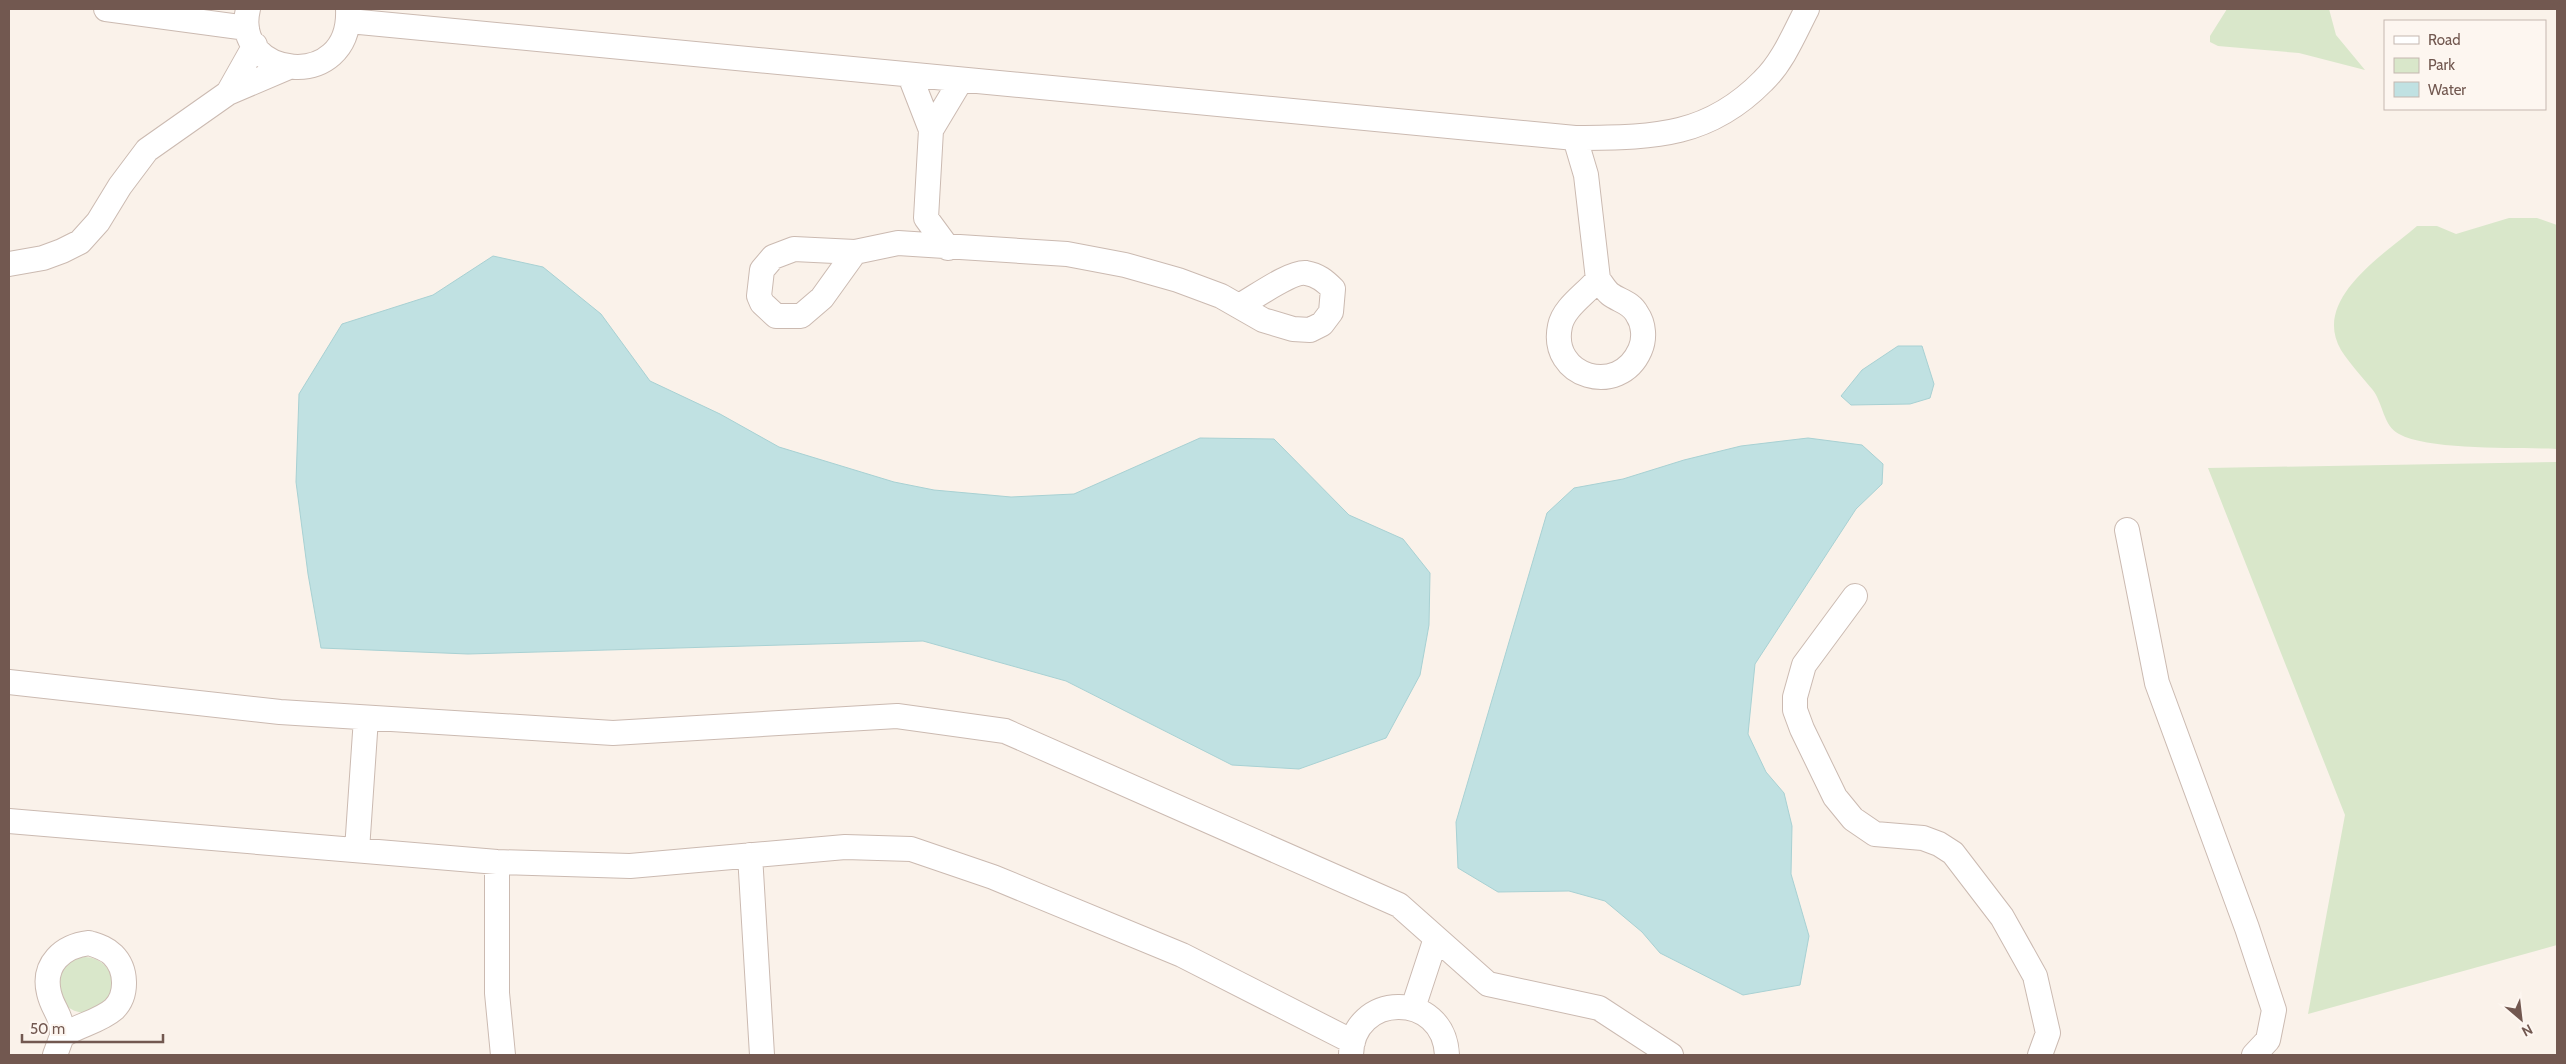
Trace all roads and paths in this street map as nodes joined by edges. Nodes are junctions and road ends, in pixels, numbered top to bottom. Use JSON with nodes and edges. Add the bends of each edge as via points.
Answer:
{"nodes":[{"id":1,"x":106,"y":9,"type":"edge"},
{"id":2,"x":1807,"y":9,"type":"edge"},
{"id":3,"x":348,"y":15,"type":"edge"},
{"id":4,"x":250,"y":27,"type":"edge"},
{"id":5,"x":289,"y":67,"type":"junction"},
{"id":6,"x":910,"y":76,"type":"junction"},
{"id":7,"x":960,"y":80,"type":"junction"},
{"id":8,"x":228,"y":93,"type":"junction"},
{"id":9,"x":931,"y":130,"type":"junction"},
{"id":10,"x":1575,"y":138,"type":"junction"},
{"id":11,"x":1608,"y":138,"type":"junction"},
{"id":12,"x":1586,"y":175,"type":"junction"},
{"id":13,"x":926,"y":218,"type":"junction"},
{"id":14,"x":898,"y":243,"type":"junction"},
{"id":15,"x":948,"y":248,"type":"junction"},
{"id":16,"x":855,"y":252,"type":"dead end"},
{"id":17,"x":9,"y":264,"type":"edge"},
{"id":18,"x":1598,"y":279,"type":"dead end"},
{"id":19,"x":1239,"y":306,"type":"dead end"},
{"id":20,"x":2126,"y":530,"type":"dead end"},
{"id":21,"x":1854,"y":596,"type":"dead end"},
{"id":22,"x":9,"y":682,"type":"edge"},
{"id":23,"x":366,"y":718,"type":"junction"},
{"id":24,"x":9,"y":821,"type":"edge"},
{"id":25,"x":357,"y":850,"type":"junction"},
{"id":26,"x":750,"y":855,"type":"junction"},
{"id":27,"x":496,"y":862,"type":"junction"},
{"id":28,"x":1436,"y":938,"type":"junction"},
{"id":29,"x":1413,"y":1008,"type":"junction"},
{"id":30,"x":1352,"y":1049,"type":"edge"},
{"id":31,"x":503,"y":1055,"type":"edge"},
{"id":32,"x":762,"y":1055,"type":"edge"},
{"id":33,"x":1447,"y":1055,"type":"edge"},
{"id":34,"x":1671,"y":1055,"type":"edge"},
{"id":35,"x":2040,"y":1055,"type":"edge"},
{"id":36,"x":2254,"y":1055,"type":"edge"}],
"edges":[{"from":1,"to":4,"type":"street"},
{"from":2,"to":11,"type":"street","via":[[1790,42],[1764,80],[1716,116],[1682,131],[1647,137]]},
{"from":3,"to":5,"type":"street","via":[[344,38],[335,52],[322,62]]},
{"from":3,"to":6,"type":"street"},
{"from":4,"to":5,"type":"street","via":[[270,60]]},
{"from":4,"to":8,"type":"street"},
{"from":5,"to":8,"type":"street"},
{"from":6,"to":7,"type":"street"},
{"from":6,"to":9,"type":"street"},
{"from":7,"to":9,"type":"street"},
{"from":7,"to":10,"type":"street"},
{"from":8,"to":17,"type":"street","via":[[147,150],[98,222],[80,242],[42,258]]},
{"from":9,"to":13,"type":"street"},
{"from":10,"to":11,"type":"street"},
{"from":10,"to":12,"type":"street"},
{"from":11,"to":12,"type":"street"},
{"from":12,"to":18,"type":"street"},
{"from":13,"to":14,"type":"street"},
{"from":13,"to":15,"type":"street"},
{"from":14,"to":15,"type":"street"},
{"from":14,"to":16,"type":"street"},
{"from":15,"to":19,"type":"street","via":[[1068,254],[1125,265],[1178,280]]},
{"from":20,"to":36,"type":"street","via":[[2157,682],[2274,1010],[2268,1040]]},
{"from":21,"to":35,"type":"street","via":[[1804,665],[1795,697],[1795,710],[1802,729],[1835,797],[1852,819],[1875,834],[1923,838],[1953,853],[2002,917],[2035,976],[2048,1033]]},
{"from":22,"to":23,"type":"street","via":[[280,712]]},
{"from":23,"to":25,"type":"street"},
{"from":23,"to":28,"type":"street","via":[[613,733],[897,716],[1005,731],[1399,905]]},
{"from":24,"to":25,"type":"street"},
{"from":25,"to":27,"type":"street"},
{"from":26,"to":27,"type":"street","via":[[630,866]]},
{"from":26,"to":30,"type":"street","via":[[846,847],[911,849],[993,877],[1182,955]]},
{"from":26,"to":32,"type":"street"},
{"from":27,"to":31,"type":"street","via":[[497,993]]},
{"from":28,"to":29,"type":"street"},
{"from":28,"to":34,"type":"street","via":[[1488,984],[1599,1008]]},
{"from":29,"to":30,"type":"street","via":[[1380,1010],[1363,1023]]},
{"from":29,"to":33,"type":"street","via":[[1432,1019],[1439,1028]]}]}
